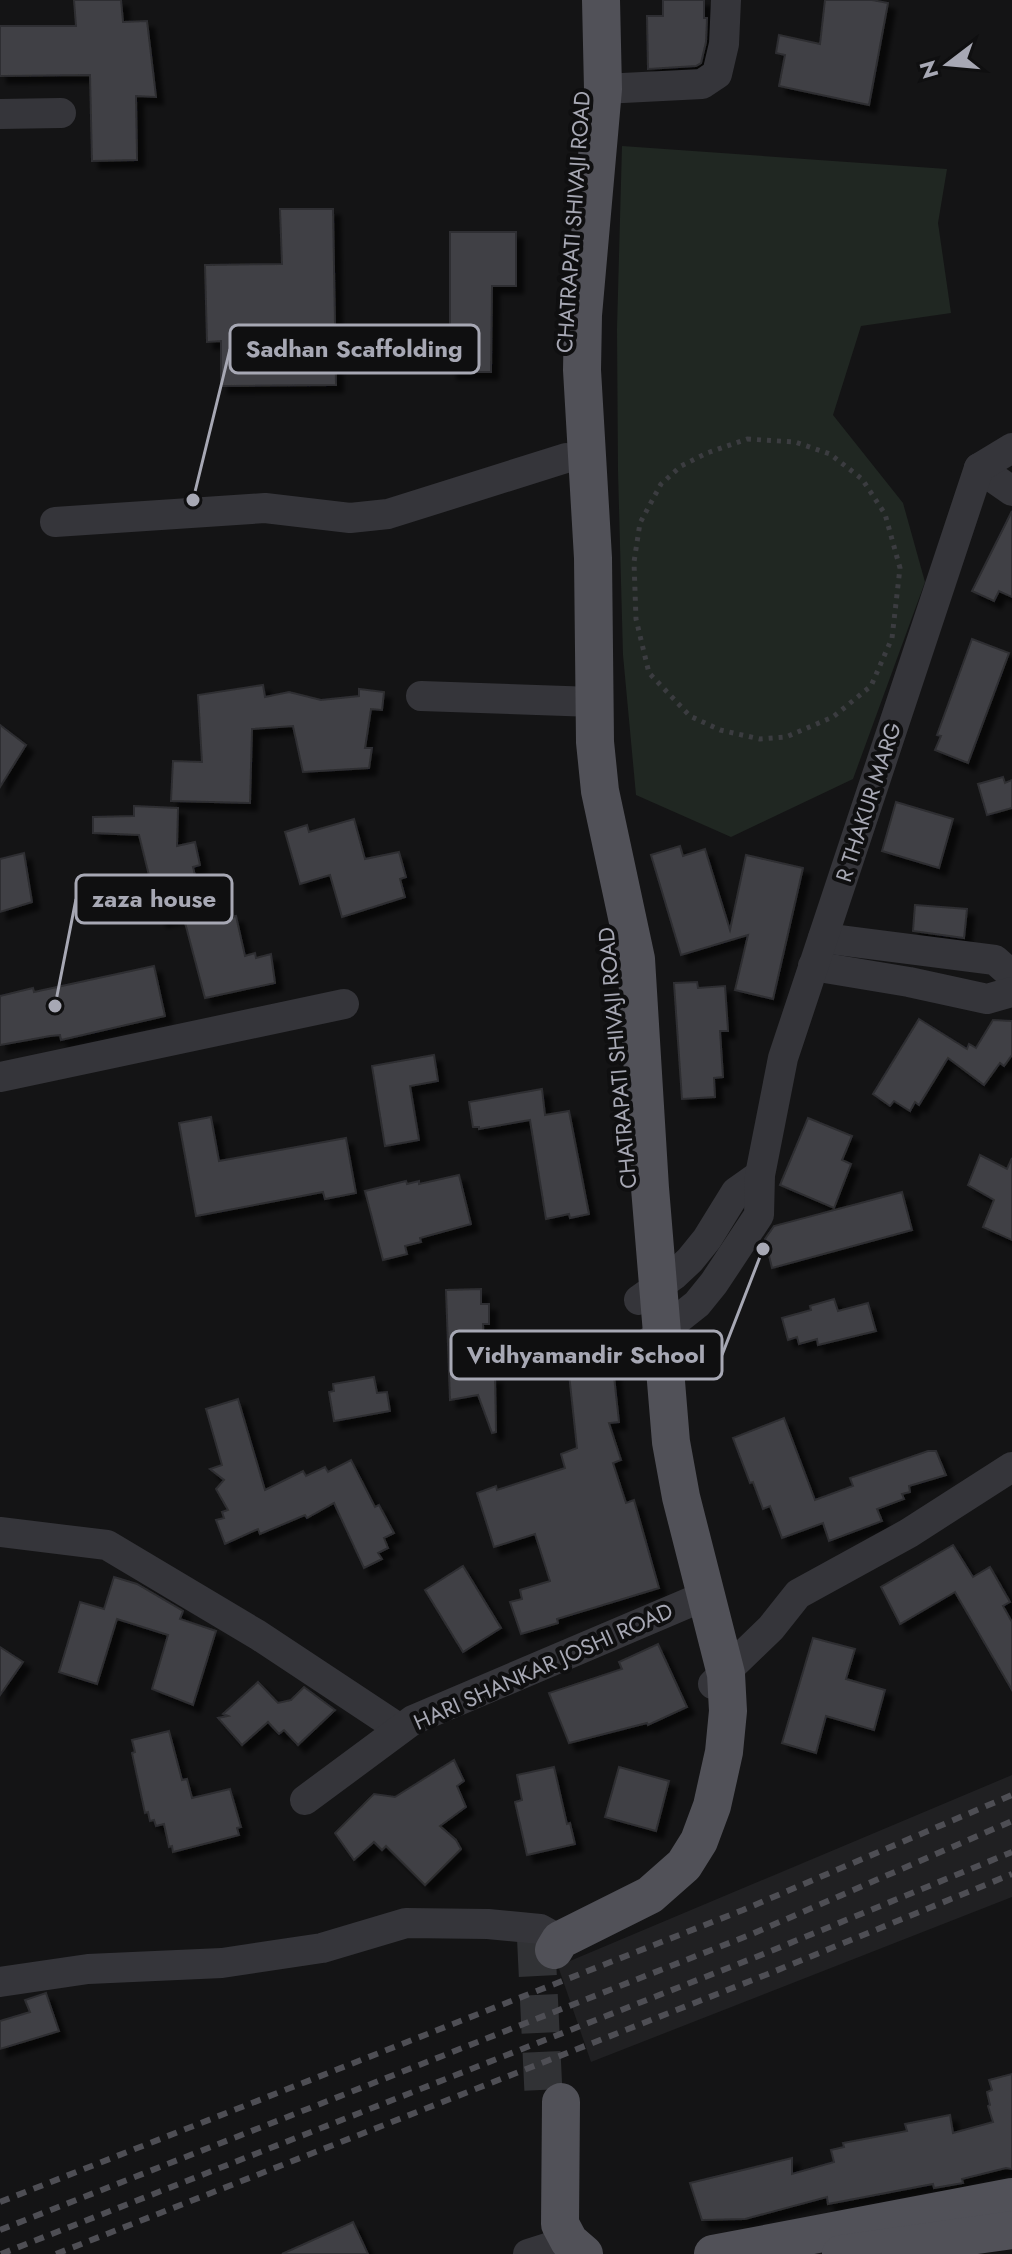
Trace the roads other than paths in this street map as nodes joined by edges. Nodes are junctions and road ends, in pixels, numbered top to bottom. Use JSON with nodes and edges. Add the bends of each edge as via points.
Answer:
{"nodes":[{"id":1,"x":582,"y":0,"type":"edge"},
{"id":2,"x":601,"y":0,"type":"edge"},
{"id":3,"x":726,"y":0,"type":"edge"},
{"id":4,"x":603,"y":89,"type":"junction"},
{"id":5,"x":61,"y":113,"type":"dead end"},
{"id":6,"x":0,"y":114,"type":"edge"},
{"id":7,"x":572,"y":315,"type":"junction"},
{"id":8,"x":574,"y":392,"type":"junction"},
{"id":9,"x":1012,"y":448,"type":"edge"},
{"id":10,"x":566,"y":458,"type":"junction"},
{"id":11,"x":979,"y":468,"type":"junction"},
{"id":12,"x":1012,"y":491,"type":"edge"},
{"id":13,"x":55,"y":522,"type":"dead end"},
{"id":14,"x":421,"y":696,"type":"dead end"},
{"id":15,"x":583,"y":701,"type":"junction"},
{"id":16,"x":823,"y":938,"type":"junction"},
{"id":17,"x":813,"y":966,"type":"junction"},
{"id":18,"x":1012,"y":975,"type":"edge"},
{"id":19,"x":1012,"y":992,"type":"edge"},
{"id":20,"x":344,"y":1004,"type":"dead end"},
{"id":21,"x":0,"y":1077,"type":"edge"},
{"id":22,"x":760,"y":1175,"type":"junction"},
{"id":23,"x":648,"y":1293,"type":"junction"},
{"id":24,"x":653,"y":1340,"type":"junction"},
{"id":25,"x":1012,"y":1467,"type":"edge"},
{"id":26,"x":0,"y":1532,"type":"edge"},
{"id":27,"x":700,"y":1598,"type":"junction"},
{"id":28,"x":719,"y":1680,"type":"junction"},
{"id":29,"x":400,"y":1729,"type":"junction"},
{"id":30,"x":305,"y":1800,"type":"dead end"},
{"id":31,"x":548,"y":1939,"type":"joint"},
{"id":32,"x":0,"y":1982,"type":"edge"},
{"id":33,"x":552,"y":2102,"type":"tunnel mouth"},
{"id":34,"x":1012,"y":2197,"type":"edge"},
{"id":35,"x":1012,"y":2230,"type":"edge"},
{"id":36,"x":558,"y":2250,"type":"edge"},
{"id":37,"x":862,"y":2253,"type":"edge"},
{"id":38,"x":713,"y":2254,"type":"edge"}],
"edges":[{"from":1,"to":7,"type":"main road","name":"CHATRAPATI SHIVAJI ROAD"},
{"from":2,"to":4,"type":"main road"},
{"from":3,"to":4,"type":"street","via":[[717,74],[702,84]]},
{"from":4,"to":7,"type":"main road"},
{"from":5,"to":6,"type":"street"},
{"from":7,"to":8,"type":"main road"},
{"from":8,"to":10,"type":"main road"},
{"from":8,"to":15,"type":"main road","via":[[593,558]]},
{"from":9,"to":11,"type":"street"},
{"from":10,"to":13,"type":"street","via":[[388,514],[350,518],[265,508]]},
{"from":10,"to":15,"type":"main road"},
{"from":11,"to":12,"type":"street"},
{"from":11,"to":16,"type":"street","name":"R THAKUR MARG"},
{"from":14,"to":15,"type":"street"},
{"from":15,"to":23,"type":"main road","via":[[636,959]]},
{"from":16,"to":17,"type":"street","name":"R THAKUR MARG"},
{"from":16,"to":18,"type":"street","via":[[995,960]]},
{"from":17,"to":19,"type":"street","via":[[987,999]]},
{"from":17,"to":22,"type":"street","name":"R THAKUR MARG","via":[[783,1058]]},
{"from":20,"to":21,"type":"street"},
{"from":22,"to":23,"type":"street","via":[[736,1192],[690,1260]]},
{"from":22,"to":24,"type":"street","name":"R THAKUR MARG","via":[[759,1215],[706,1294]]},
{"from":23,"to":24,"type":"main road"},
{"from":24,"to":27,"type":"main road"},
{"from":25,"to":28,"type":"street","via":[[909,1533],[798,1594]]},
{"from":26,"to":29,"type":"street","via":[[107,1545],[258,1635]]},
{"from":27,"to":28,"type":"main road"},
{"from":27,"to":29,"type":"street","name":"HARI SHANKAR JOSHI ROAD"},
{"from":28,"to":31,"type":"main road","via":[[728,1711],[724,1752],[712,1806],[684,1865],[650,1895]]},
{"from":29,"to":30,"type":"street","name":"HARI SHANKAR JOSHI ROAD"},
{"from":31,"to":32,"type":"street","via":[[488,1924],[406,1923],[279,1955],[88,1969]]},
{"from":33,"to":36,"type":"main road"},
{"from":34,"to":38,"type":"main road"},
{"from":35,"to":37,"type":"main road"}]}
